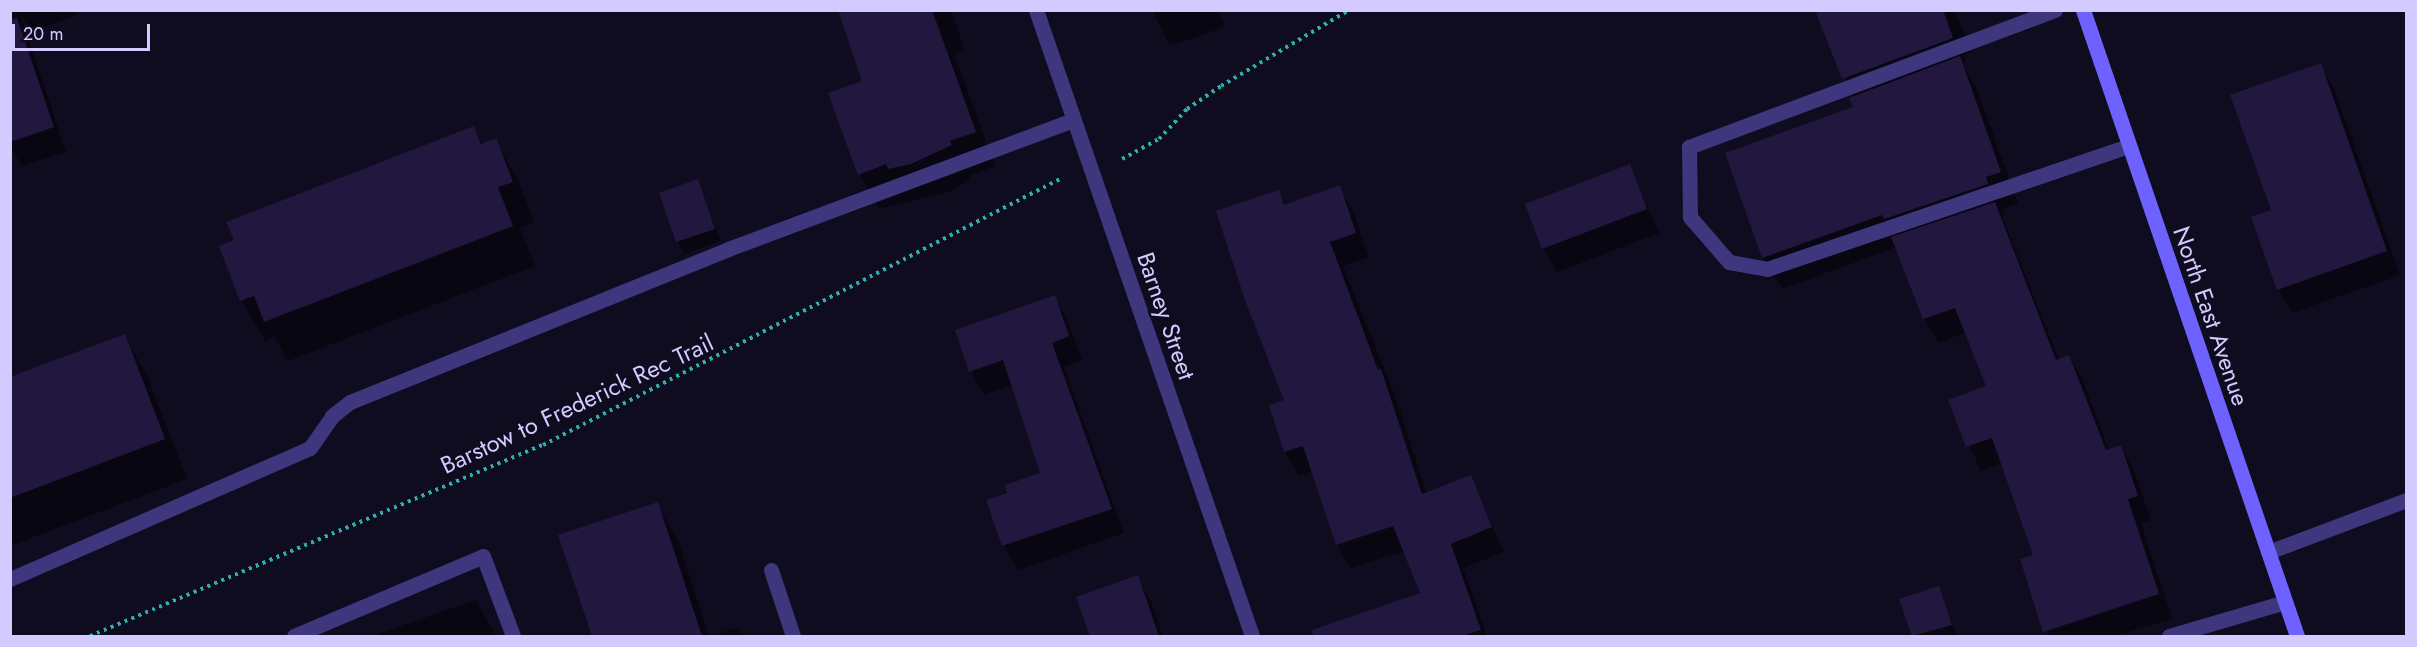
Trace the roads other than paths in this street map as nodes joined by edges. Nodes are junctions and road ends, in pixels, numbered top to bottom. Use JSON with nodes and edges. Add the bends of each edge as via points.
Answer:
{"nodes":[{"id":1,"x":1036,"y":10,"type":"edge"},
{"id":2,"x":2055,"y":10,"type":"edge"},
{"id":3,"x":2083,"y":10,"type":"edge"},
{"id":4,"x":1073,"y":120,"type":"junction"},
{"id":5,"x":2129,"y":146,"type":"junction"},
{"id":6,"x":2406,"y":500,"type":"edge"},
{"id":7,"x":2268,"y":552,"type":"junction"},
{"id":8,"x":771,"y":570,"type":"dead end"},
{"id":9,"x":10,"y":579,"type":"edge"},
{"id":10,"x":2285,"y":602,"type":"junction"},
{"id":11,"x":294,"y":636,"type":"edge"},
{"id":12,"x":513,"y":636,"type":"edge"},
{"id":13,"x":793,"y":636,"type":"edge"},
{"id":14,"x":1252,"y":636,"type":"edge"},
{"id":15,"x":2169,"y":636,"type":"edge"},
{"id":16,"x":2297,"y":636,"type":"edge"}],
"edges":[{"from":1,"to":4,"type":"street","name":"Barney Street"},
{"from":2,"to":5,"type":"street","via":[[1689,147],[1690,218],[1729,262],[1767,269]]},
{"from":3,"to":5,"type":"main road","name":"North East Avenue"},
{"from":4,"to":9,"type":"street","via":[[728,249],[350,402],[332,416],[310,448]]},
{"from":4,"to":14,"type":"street","name":"Barney Street"},
{"from":5,"to":7,"type":"main road","name":"North East Avenue"},
{"from":6,"to":7,"type":"street"},
{"from":7,"to":10,"type":"main road","name":"North East Avenue"},
{"from":8,"to":13,"type":"street"},
{"from":10,"to":15,"type":"street"},
{"from":10,"to":16,"type":"main road","name":"North East Avenue"},
{"from":11,"to":12,"type":"street","via":[[483,556]]}]}
